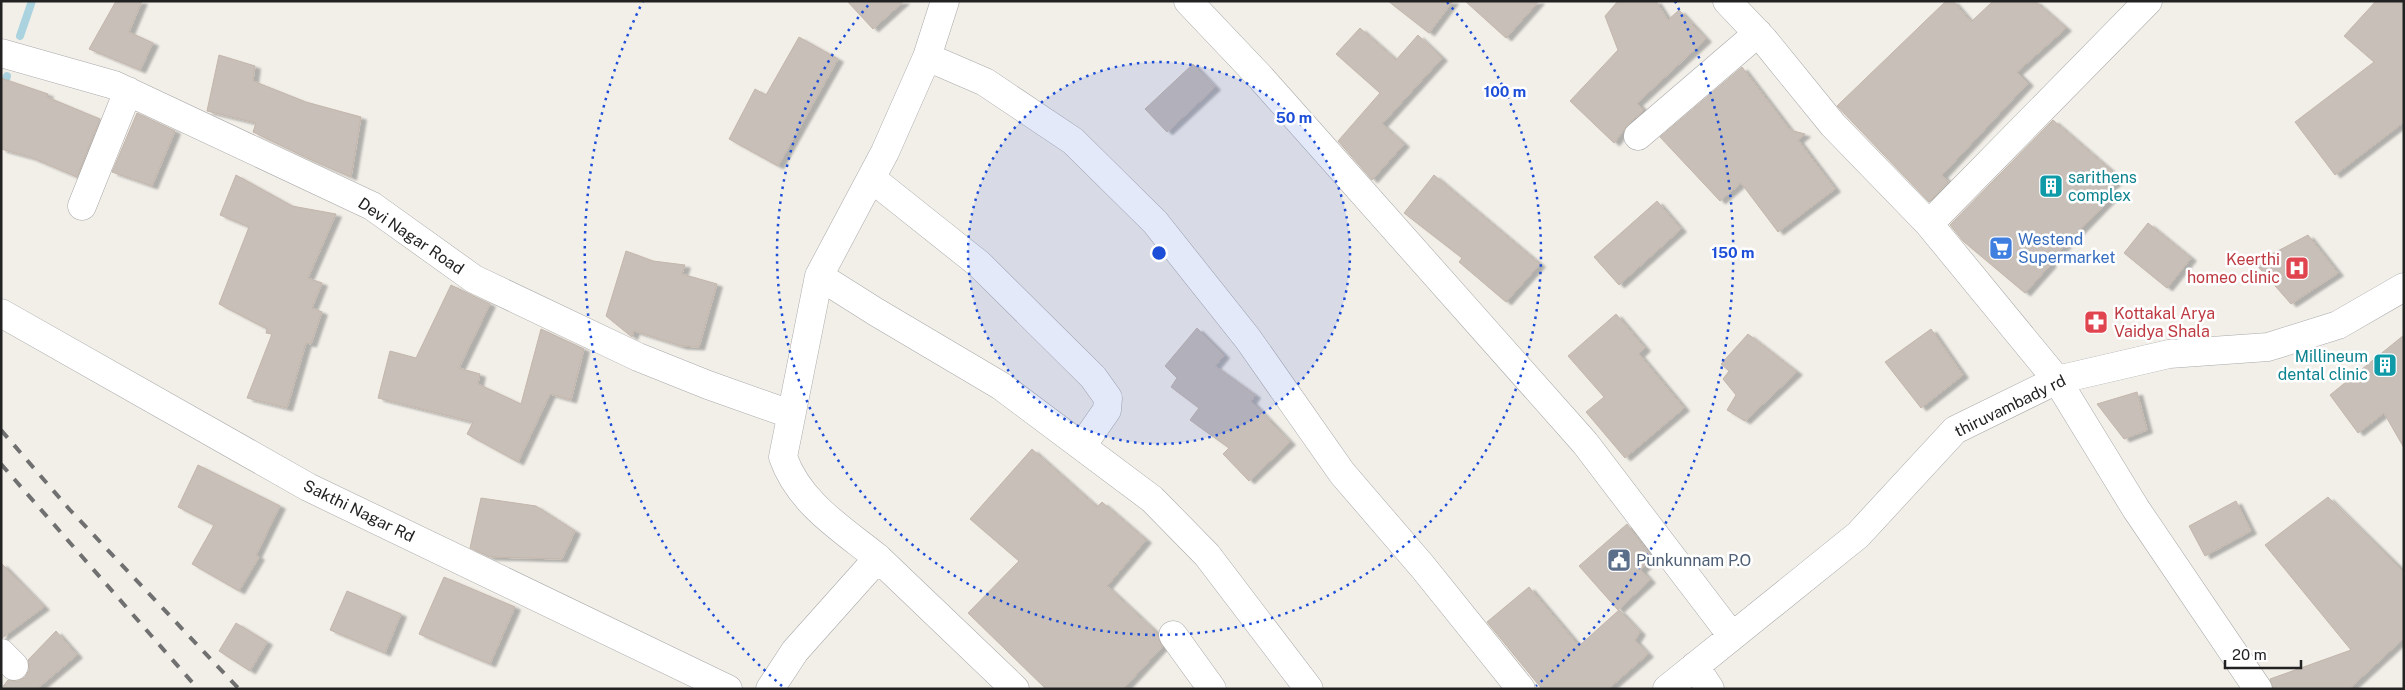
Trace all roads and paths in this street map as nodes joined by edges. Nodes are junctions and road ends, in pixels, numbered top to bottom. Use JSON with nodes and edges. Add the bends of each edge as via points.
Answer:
{"nodes":[{"id":1,"x":946,"y":1,"type":"edge"},
{"id":2,"x":1188,"y":1,"type":"edge"},
{"id":3,"x":1727,"y":1,"type":"edge"},
{"id":4,"x":2142,"y":3,"type":"edge"},
{"id":5,"x":1758,"y":33,"type":"junction"},
{"id":6,"x":1,"y":53,"type":"edge"},
{"id":7,"x":927,"y":57,"type":"junction"},
{"id":8,"x":128,"y":92,"type":"junction"},
{"id":9,"x":1638,"y":136,"type":"dead end"},
{"id":10,"x":871,"y":178,"type":"junction"},
{"id":11,"x":82,"y":206,"type":"dead end"},
{"id":12,"x":1929,"y":224,"type":"junction"},
{"id":13,"x":819,"y":276,"type":"junction"},
{"id":14,"x":2404,"y":287,"type":"edge"},
{"id":15,"x":1,"y":313,"type":"edge"},
{"id":16,"x":2057,"y":380,"type":"junction"},
{"id":17,"x":790,"y":414,"type":"junction"},
{"id":18,"x":1082,"y":446,"type":"junction"},
{"id":19,"x":878,"y":558,"type":"junction"},
{"id":20,"x":1173,"y":635,"type":"dead end"},
{"id":21,"x":1732,"y":636,"type":"junction"},
{"id":22,"x":1695,"y":666,"type":"junction"},
{"id":23,"x":2256,"y":688,"type":"edge"},
{"id":24,"x":728,"y":689,"type":"edge"},
{"id":25,"x":770,"y":689,"type":"edge"},
{"id":26,"x":1015,"y":689,"type":"edge"},
{"id":27,"x":1212,"y":689,"type":"edge"},
{"id":28,"x":1309,"y":689,"type":"edge"},
{"id":29,"x":1521,"y":689,"type":"edge"},
{"id":30,"x":1667,"y":689,"type":"edge"},
{"id":31,"x":1710,"y":689,"type":"edge"}],
"edges":[{"from":1,"to":7,"type":"street"},
{"from":2,"to":21,"type":"street","via":[[1261,78],[1585,443]]},
{"from":3,"to":5,"type":"street"},
{"from":4,"to":12,"type":"street"},
{"from":5,"to":9,"type":"street"},
{"from":5,"to":12,"type":"street","via":[[1833,124]]},
{"from":6,"to":8,"type":"street","name":"Devi Nagar Road","via":[[114,85]]},
{"from":7,"to":10,"type":"street"},
{"from":7,"to":29,"type":"street","via":[[985,82],[1073,141],[1155,222],[1248,339],[1342,473]]},
{"from":8,"to":11,"type":"street"},
{"from":8,"to":17,"type":"street","name":"Devi Nagar Road","via":[[372,206],[474,279],[653,364]]},
{"from":10,"to":13,"type":"street"},
{"from":10,"to":18,"type":"street","via":[[979,264],[1093,378],[1108,398],[1107,410]]},
{"from":12,"to":16,"type":"street"},
{"from":13,"to":17,"type":"street"},
{"from":13,"to":18,"type":"street","via":[[1001,386]]},
{"from":14,"to":16,"type":"street","name":"thiruvambady rd","via":[[2338,325],[2268,347],[2169,354]]},
{"from":15,"to":24,"type":"street","name":"Sakthi Nagar Rd","via":[[308,487]]},
{"from":16,"to":21,"type":"street","name":"thiruvambady rd","via":[[1955,430],[1858,535]]},
{"from":16,"to":23,"type":"street","via":[[2136,509]]},
{"from":17,"to":19,"type":"street","via":[[783,457],[789,475],[812,504]]},
{"from":18,"to":28,"type":"street","via":[[1152,499],[1206,555]]},
{"from":19,"to":25,"type":"street","via":[[795,651]]},
{"from":19,"to":26,"type":"street"},
{"from":20,"to":27,"type":"street"},
{"from":21,"to":22,"type":"street","name":"thiruvambady rd"},
{"from":22,"to":30,"type":"street","name":"thiruvambady rd"},
{"from":22,"to":31,"type":"street"}]}
